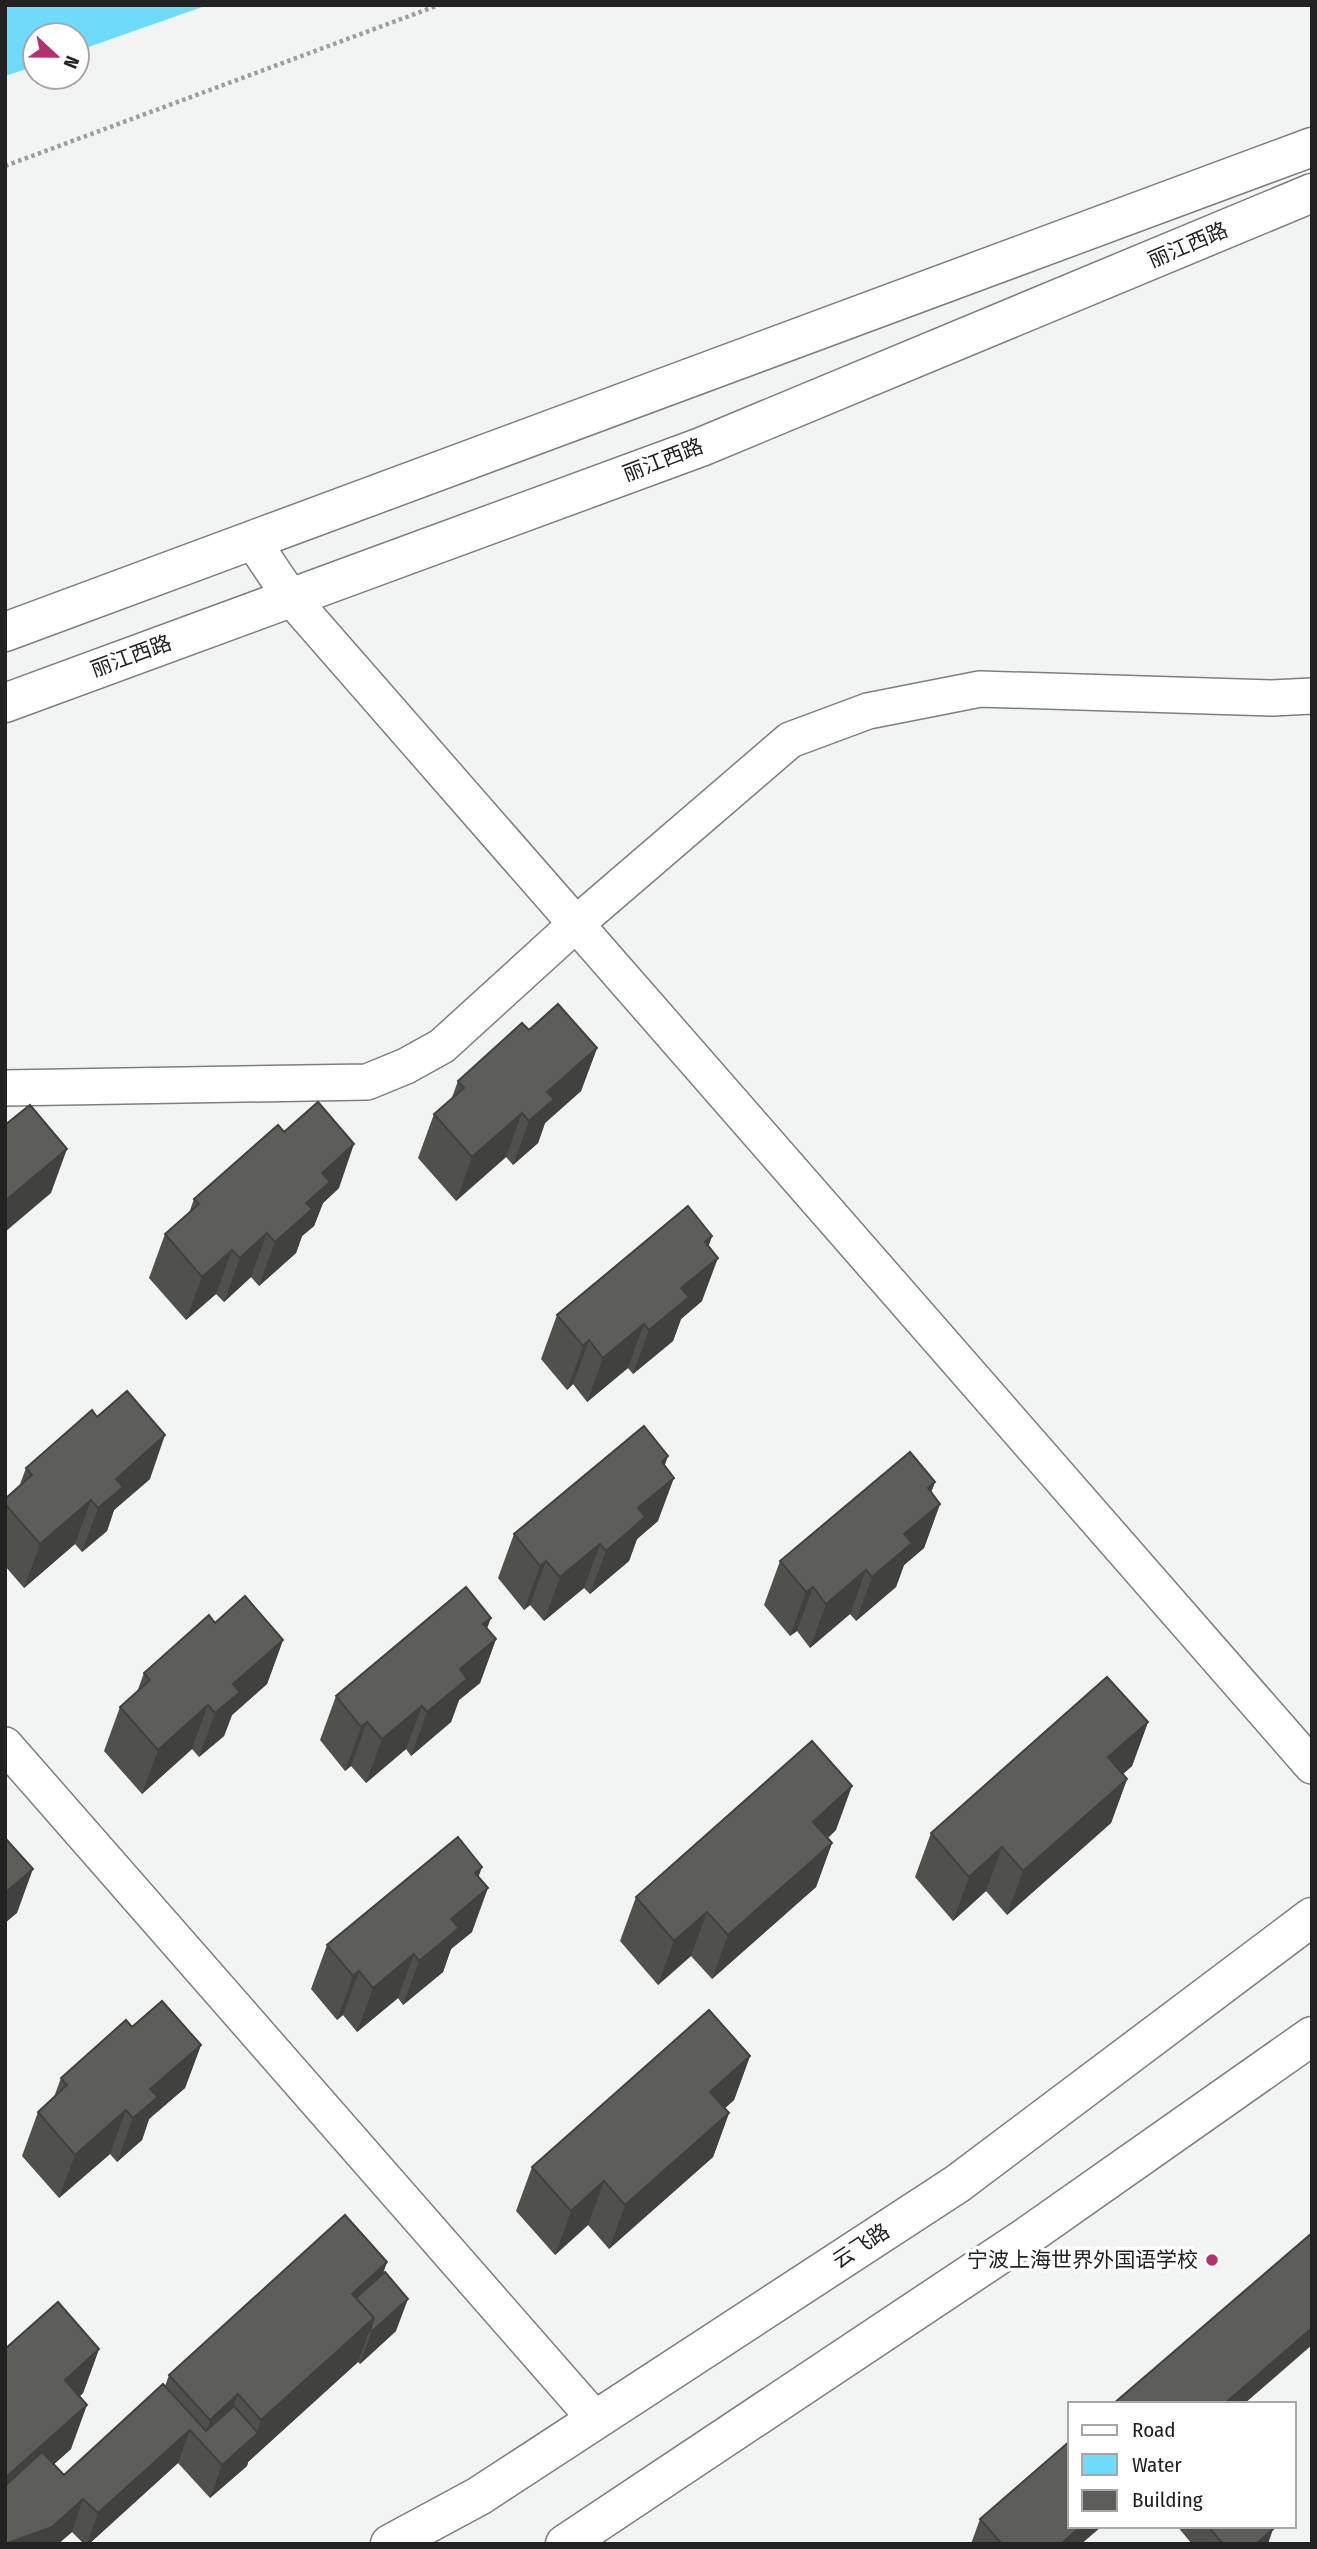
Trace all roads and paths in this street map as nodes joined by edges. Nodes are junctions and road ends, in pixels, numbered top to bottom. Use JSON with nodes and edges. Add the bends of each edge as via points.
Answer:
{"nodes":[{"id":1,"x":439,"y":5,"type":"edge"},
{"id":2,"x":1312,"y":147,"type":"edge"},
{"id":3,"x":5,"y":166,"type":"edge"},
{"id":4,"x":1312,"y":193,"type":"edge"},
{"id":5,"x":252,"y":541,"type":"junction"},
{"id":6,"x":291,"y":598,"type":"junction"},
{"id":7,"x":5,"y":632,"type":"edge"},
{"id":8,"x":1312,"y":696,"type":"edge"},
{"id":9,"x":5,"y":703,"type":"edge"},
{"id":10,"x":576,"y":924,"type":"junction"},
{"id":11,"x":5,"y":1088,"type":"edge"},
{"id":12,"x":5,"y":1745,"type":"edge"},
{"id":13,"x":1312,"y":1766,"type":"edge"},
{"id":14,"x":1312,"y":1917,"type":"edge"},
{"id":15,"x":1312,"y":2036,"type":"edge"},
{"id":16,"x":596,"y":2420,"type":"junction"},
{"id":17,"x":390,"y":2544,"type":"edge"},
{"id":18,"x":565,"y":2544,"type":"edge"}],
"edges":[{"from":1,"to":3,"type":"path"},
{"from":2,"to":5,"type":"main road"},
{"from":4,"to":6,"type":"main road","name":"丽江西路","via":[[701,447]]},
{"from":5,"to":6,"type":"street"},
{"from":5,"to":7,"type":"main road"},
{"from":6,"to":9,"type":"main road","name":"丽江西路"},
{"from":6,"to":10,"type":"street"},
{"from":8,"to":10,"type":"street","via":[[980,689],[868,711],[790,740]]},
{"from":10,"to":11,"type":"street","via":[[442,1046],[367,1082]]},
{"from":10,"to":13,"type":"street"},
{"from":12,"to":16,"type":"street"},
{"from":14,"to":16,"type":"main road","name":"云飞路","via":[[957,2183]]},
{"from":15,"to":18,"type":"main road","via":[[1026,2237]]},
{"from":16,"to":17,"type":"main road","name":"云飞路","via":[[480,2496]]}]}
